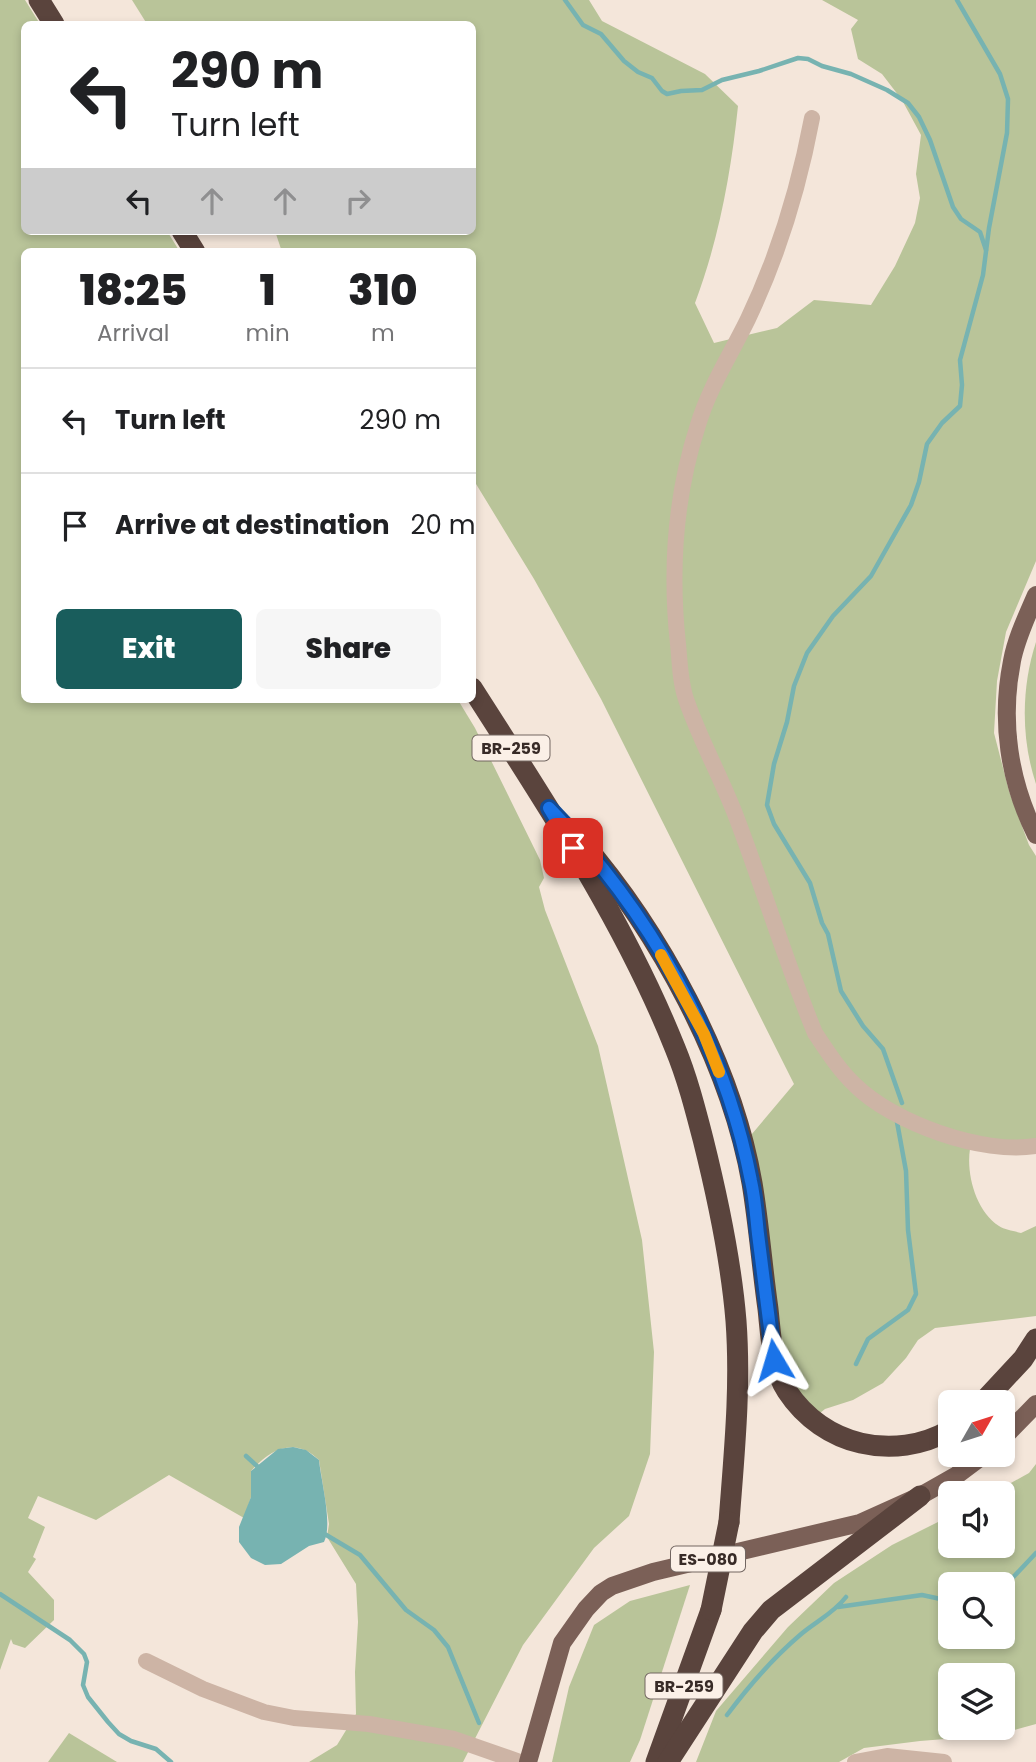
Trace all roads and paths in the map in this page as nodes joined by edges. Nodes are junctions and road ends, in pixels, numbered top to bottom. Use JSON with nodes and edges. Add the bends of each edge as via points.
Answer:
{"nodes":[{"id":1,"x":39,"y":0,"type":"edge"},
{"id":2,"x":52,"y":21,"type":"edge"},
{"id":3,"x":812,"y":118,"type":"dead end"},
{"id":4,"x":1036,"y":595,"type":"edge"},
{"id":5,"x":476,"y":694,"type":"edge"},
{"id":6,"x":549,"y":808,"type":"junction"},
{"id":7,"x":1036,"y":835,"type":"edge"},
{"id":8,"x":1036,"y":1146,"type":"edge"},
{"id":9,"x":1036,"y":1339,"type":"edge"},
{"id":10,"x":994,"y":1390,"type":"edge"},
{"id":11,"x":1033,"y":1403,"type":"edge"},
{"id":12,"x":1015,"y":1424,"type":"edge"},
{"id":13,"x":938,"y":1436,"type":"edge"},
{"id":14,"x":968,"y":1467,"type":"edge"},
{"id":15,"x":920,"y":1496,"type":"junction"},
{"id":16,"x":145,"y":1661,"type":"dead end"},
{"id":17,"x":216,"y":1706,"type":"dead end"},
{"id":18,"x":244,"y":1706,"type":"junction"},
{"id":19,"x":520,"y":1762,"type":"edge"},
{"id":20,"x":528,"y":1762,"type":"edge"},
{"id":21,"x":656,"y":1762,"type":"edge"},
{"id":22,"x":667,"y":1762,"type":"edge"},
{"id":23,"x":855,"y":1762,"type":"edge"},
{"id":24,"x":944,"y":1762,"type":"edge"}],
"edges":[{"from":1,"to":2,"type":"highway"},
{"from":3,"to":8,"type":"street","via":[[778,246],[699,420],[686,462],[673,557],[674,612],[686,700],[736,816],[801,999],[833,1060],[869,1097],[910,1120],[970,1143],[997,1148]]},
{"from":4,"to":7,"type":"main road","via":[[1012,660],[1006,716],[1015,782]]},
{"from":5,"to":6,"type":"highway","number":"BR-259"},
{"from":6,"to":13,"type":"highway","via":[[581,841],[638,916],[704,1034],[733,1108],[752,1182],[774,1360],[785,1388],[818,1424],[857,1443],[887,1448]]},
{"from":6,"to":21,"type":"highway","number":"BR-259","bridge":true,"via":[[629,947],[676,1049],[712,1176],[729,1257],[738,1408],[729,1522],[711,1610]]},
{"from":9,"to":10,"type":"highway"},
{"from":11,"to":12,"type":"main road"},
{"from":14,"to":15,"type":"main road","number":"ES-080"},
{"from":15,"to":20,"type":"main road","number":"ES-080","via":[[860,1523],[653,1572],[601,1593],[562,1643]]},
{"from":15,"to":22,"type":"highway","number":"ES-080","via":[[771,1610],[752,1631]]},
{"from":16,"to":18,"type":"street"},
{"from":17,"to":18,"type":"street"},
{"from":18,"to":19,"type":"street","via":[[294,1718],[369,1724],[454,1739]]},
{"from":23,"to":24,"type":"street","via":[[887,1756]]}]}
